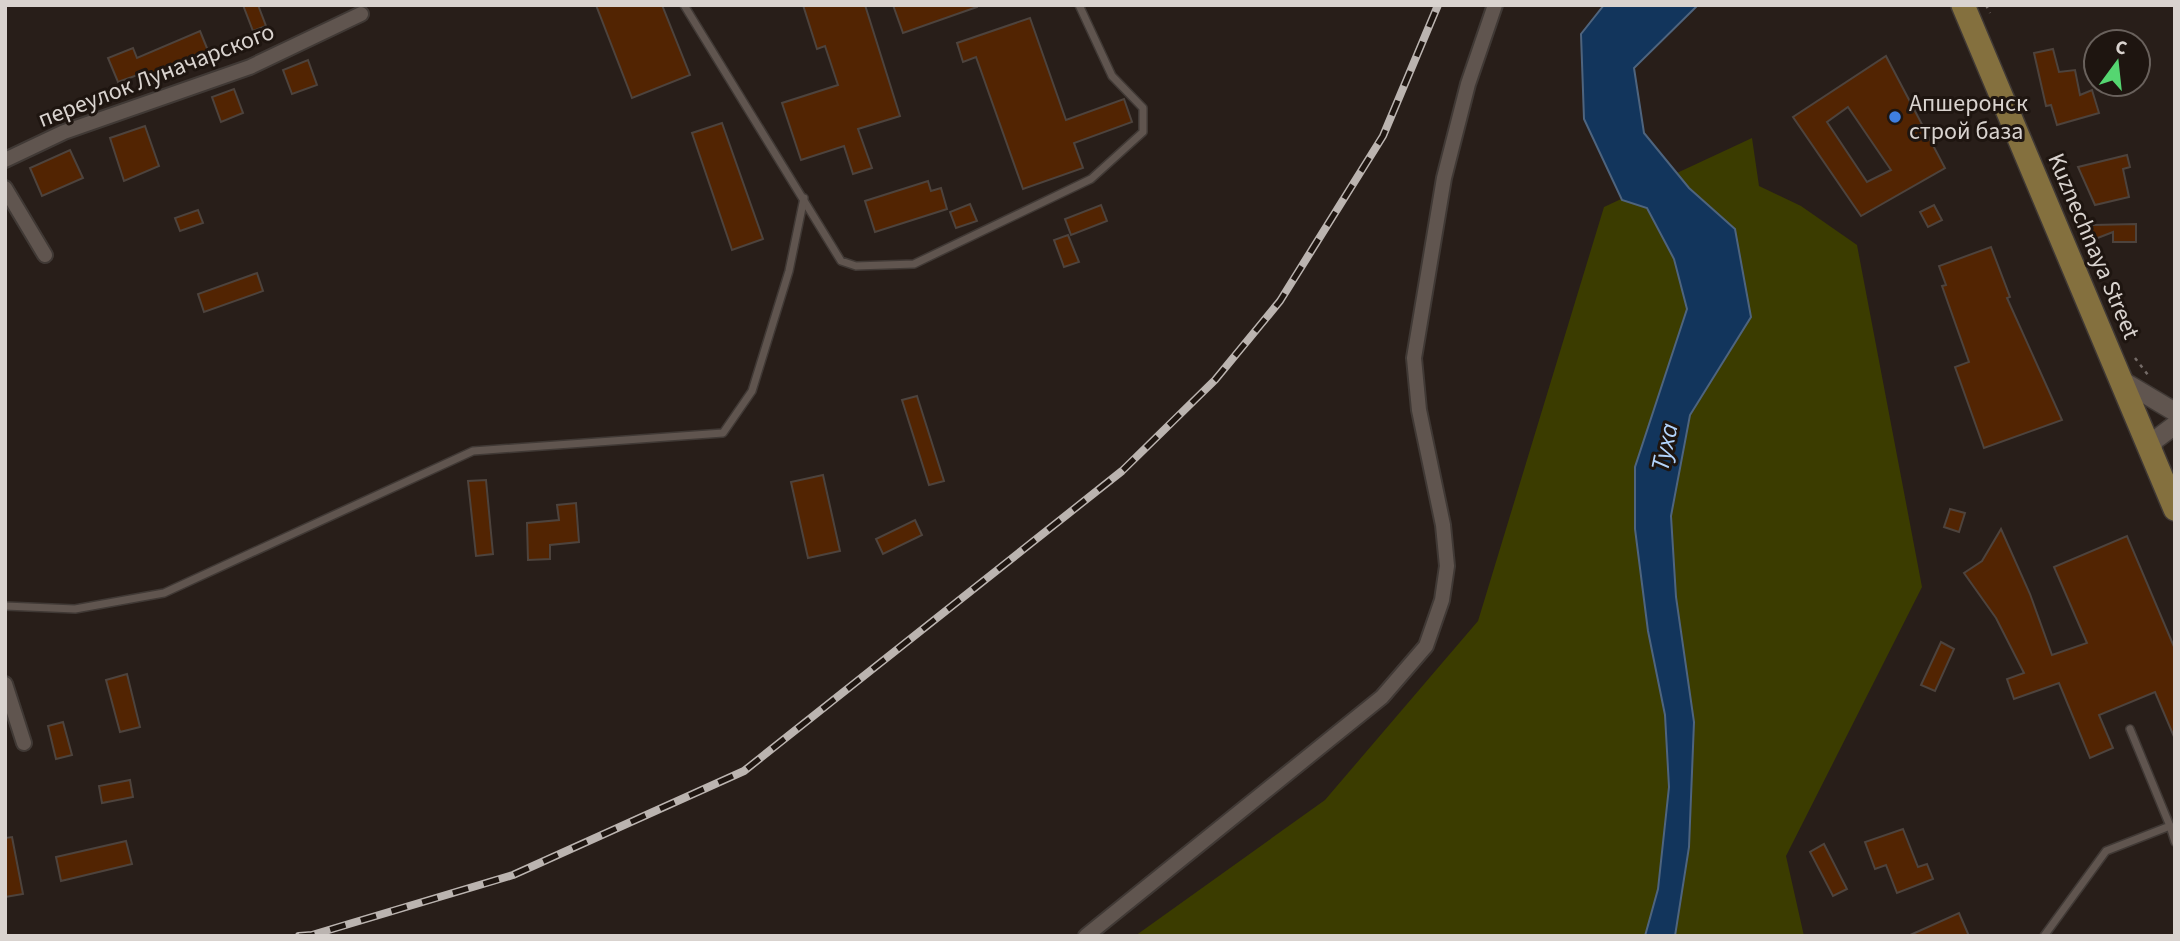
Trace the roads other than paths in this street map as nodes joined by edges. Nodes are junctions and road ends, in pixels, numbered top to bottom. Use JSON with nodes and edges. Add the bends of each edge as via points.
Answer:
{"nodes":[{"id":1,"x":684,"y":5,"type":"edge"},
{"id":2,"x":1079,"y":5,"type":"edge"},
{"id":3,"x":1495,"y":5,"type":"edge"},
{"id":4,"x":1963,"y":5,"type":"edge"},
{"id":5,"x":361,"y":14,"type":"dead end"},
{"id":6,"x":5,"y":160,"type":"edge"},
{"id":7,"x":5,"y":188,"type":"edge"},
{"id":8,"x":804,"y":198,"type":"junction"},
{"id":9,"x":45,"y":255,"type":"dead end"},
{"id":10,"x":2123,"y":382,"type":"junction"},
{"id":11,"x":2175,"y":412,"type":"edge"},
{"id":12,"x":2175,"y":425,"type":"edge"},
{"id":13,"x":2151,"y":450,"type":"junction"},
{"id":14,"x":2170,"y":489,"type":"edge"},
{"id":15,"x":2175,"y":509,"type":"edge"},
{"id":16,"x":5,"y":606,"type":"edge"},
{"id":17,"x":5,"y":684,"type":"edge"},
{"id":18,"x":2130,"y":729,"type":"dead end"},
{"id":19,"x":24,"y":743,"type":"dead end"},
{"id":20,"x":2170,"y":826,"type":"junction"},
{"id":21,"x":2175,"y":842,"type":"edge"},
{"id":22,"x":1086,"y":936,"type":"edge"},
{"id":23,"x":2044,"y":936,"type":"edge"}],
"edges":[{"from":1,"to":8,"type":"lane"},
{"from":2,"to":8,"type":"lane","via":[[1112,76],[1143,108],[1143,132],[1091,179],[914,264],[856,266],[841,261]]},
{"from":3,"to":22,"type":"street","via":[[1468,84],[1444,178],[1414,358],[1447,566],[1426,646],[1382,697]]},
{"from":4,"to":10,"type":"main road","name":"Kuznechnaya Street"},
{"from":5,"to":6,"type":"street","name":"переулок Луначарского","via":[[250,67],[64,132]]},
{"from":7,"to":9,"type":"street"},
{"from":8,"to":16,"type":"lane","via":[[789,271],[752,391],[723,433],[473,451],[164,593],[75,609]]},
{"from":10,"to":11,"type":"street"},
{"from":10,"to":13,"type":"main road","name":"Kuznechnaya Street"},
{"from":12,"to":13,"type":"street","via":[[2155,440]]},
{"from":13,"to":14,"type":"main road","name":"Kuznechnaya Street"},
{"from":14,"to":15,"type":"main road","name":"Kuznechnaya Street"},
{"from":17,"to":19,"type":"street"},
{"from":18,"to":20,"type":"lane"},
{"from":20,"to":21,"type":"lane"},
{"from":20,"to":23,"type":"lane","via":[[2106,851]]}]}
